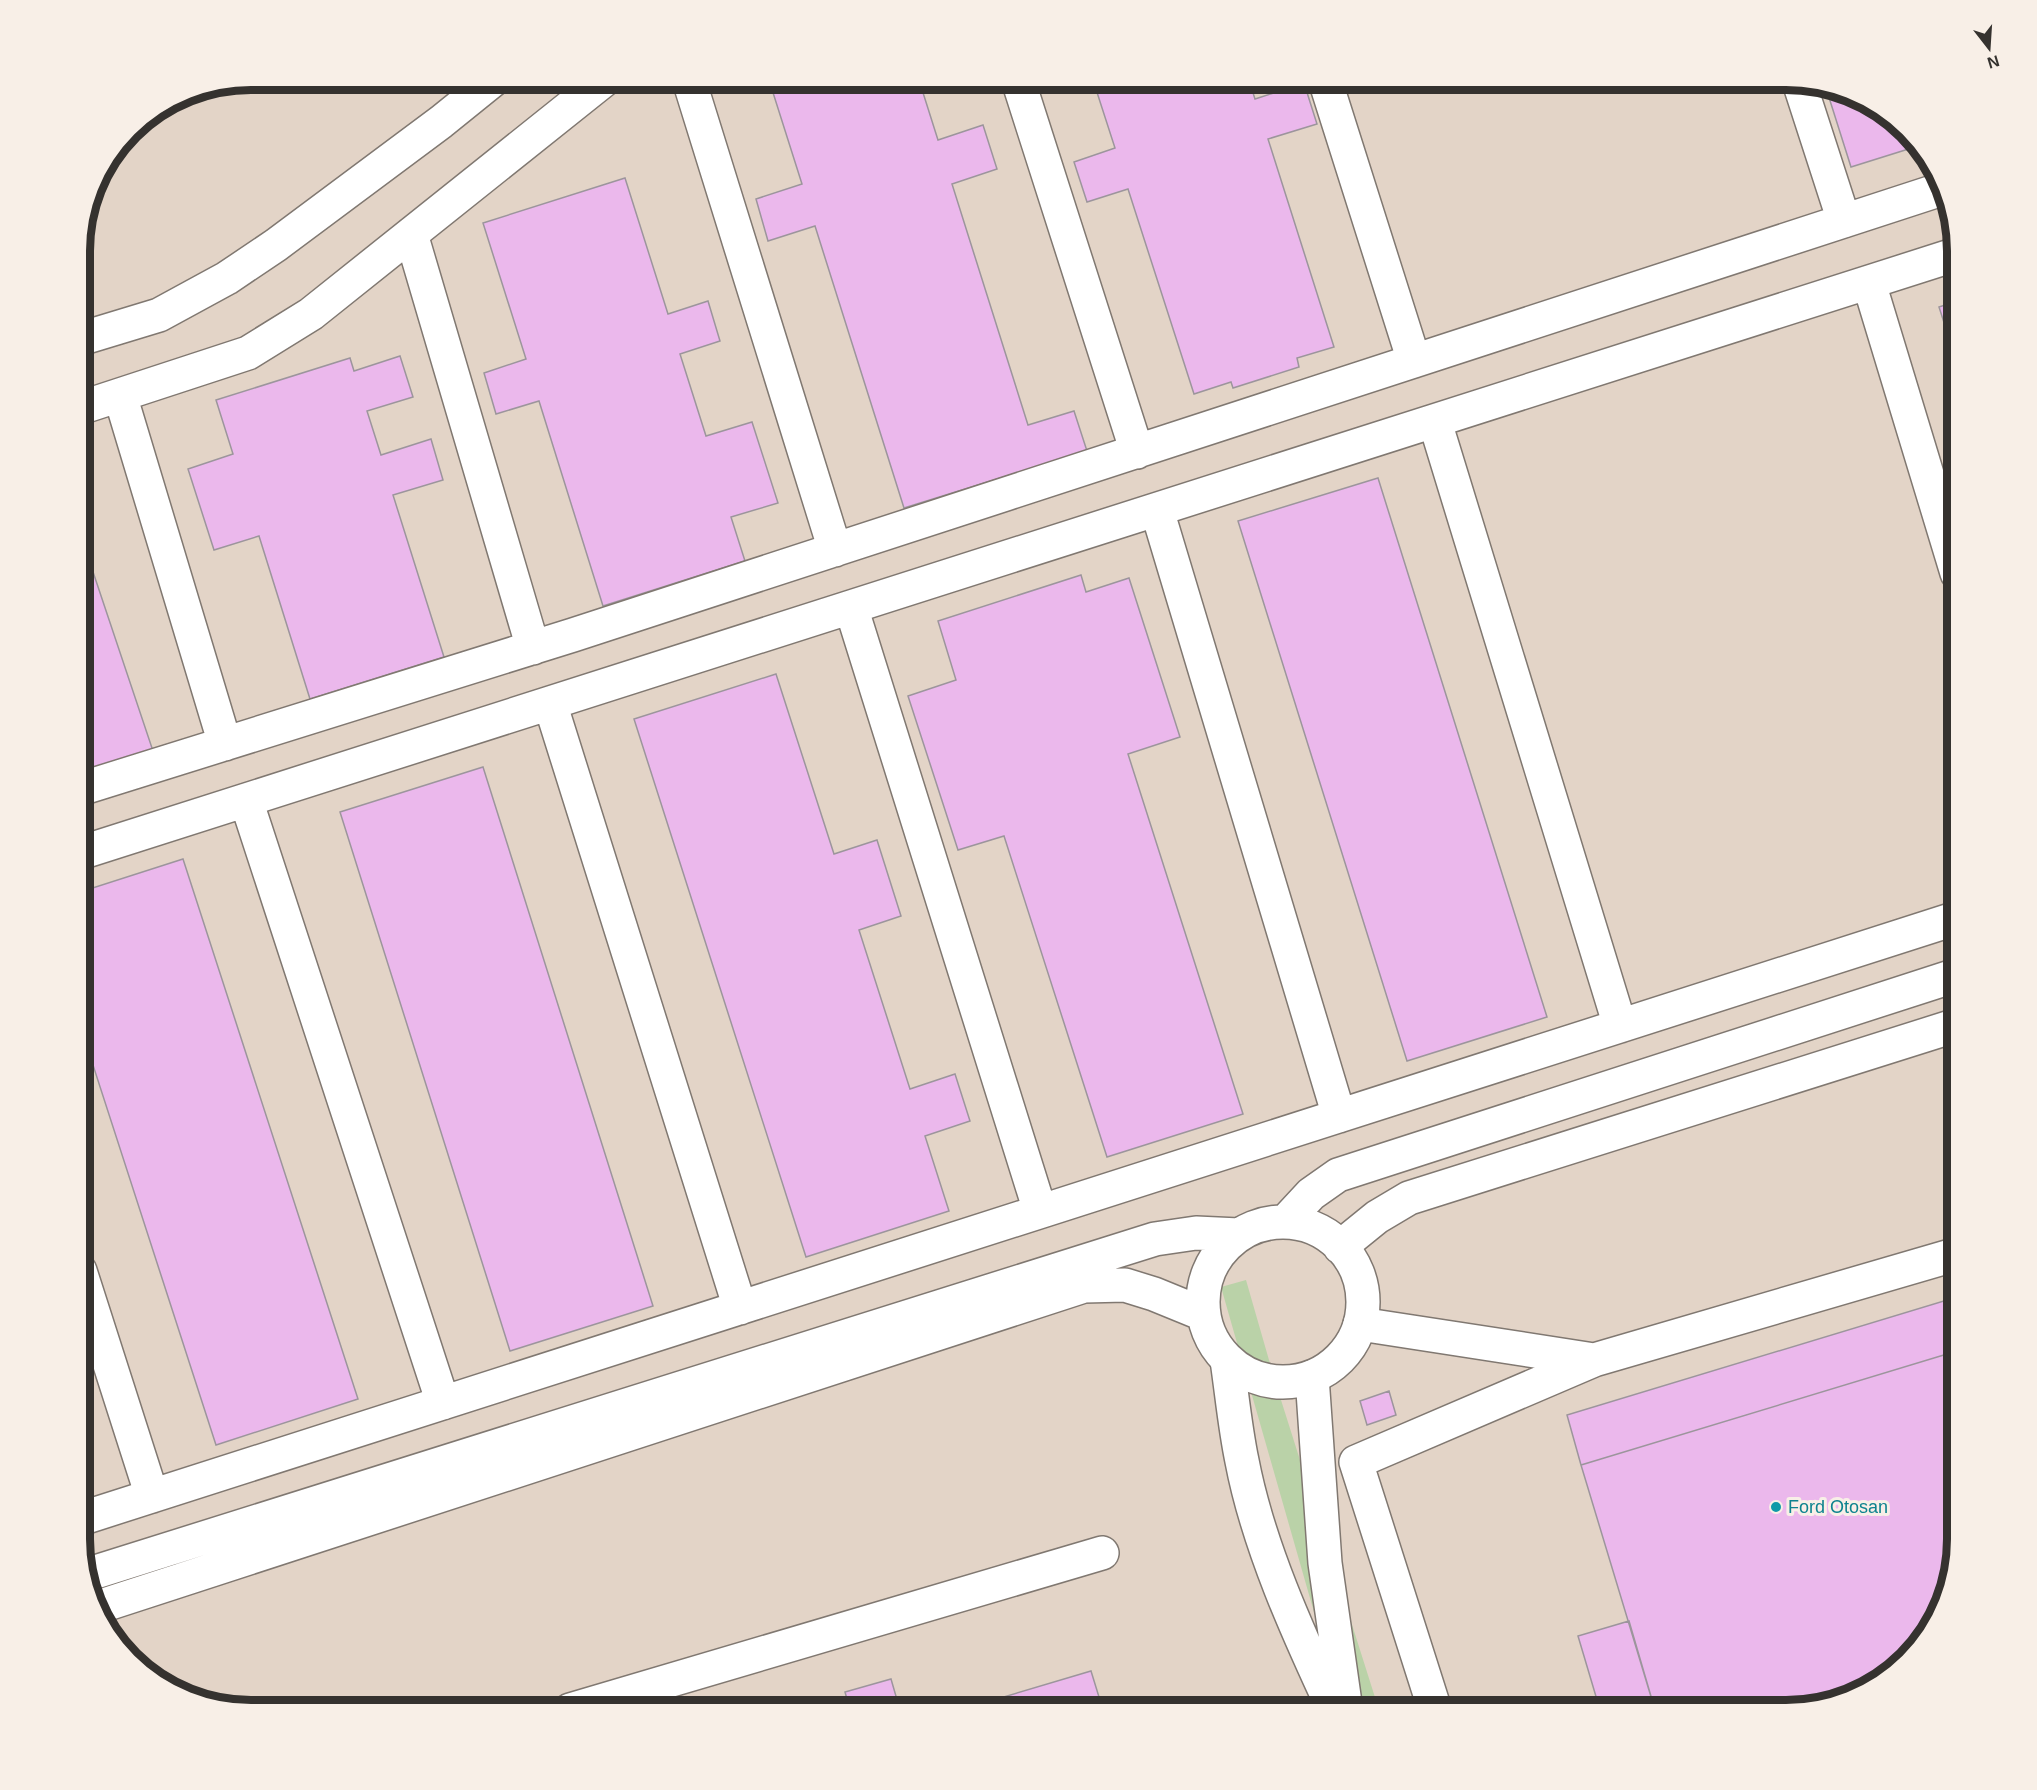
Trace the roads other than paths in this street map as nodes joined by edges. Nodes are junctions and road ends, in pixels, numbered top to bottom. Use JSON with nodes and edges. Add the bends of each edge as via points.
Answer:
{"nodes":[{"id":1,"x":481,"y":90,"type":"edge"},
{"id":2,"x":591,"y":90,"type":"edge"},
{"id":3,"x":692,"y":90,"type":"edge"},
{"id":4,"x":1021,"y":90,"type":"edge"},
{"id":5,"x":1328,"y":90,"type":"edge"},
{"id":6,"x":1802,"y":91,"type":"edge"},
{"id":7,"x":1935,"y":191,"type":"edge"},
{"id":8,"x":1844,"y":221,"type":"junction"},
{"id":9,"x":411,"y":234,"type":"junction"},
{"id":10,"x":1947,"y":258,"type":"edge"},
{"id":11,"x":1869,"y":283,"type":"junction"},
{"id":12,"x":90,"y":336,"type":"edge"},
{"id":13,"x":1414,"y":361,"type":"junction"},
{"id":14,"x":120,"y":395,"type":"junction"},
{"id":15,"x":90,"y":405,"type":"edge"},
{"id":16,"x":1435,"y":422,"type":"junction"},
{"id":17,"x":1137,"y":453,"type":"junction"},
{"id":18,"x":1157,"y":510,"type":"junction"},
{"id":19,"x":1947,"y":540,"type":"edge"},
{"id":20,"x":835,"y":550,"type":"junction"},
{"id":21,"x":851,"y":608,"type":"junction"},
{"id":22,"x":533,"y":648,"type":"junction"},
{"id":23,"x":550,"y":704,"type":"junction"},
{"id":24,"x":225,"y":744,"type":"junction"},
{"id":25,"x":90,"y":786,"type":"edge"},
{"id":26,"x":246,"y":800,"type":"junction"},
{"id":27,"x":90,"y":850,"type":"edge"},
{"id":28,"x":1947,"y":921,"type":"edge"},
{"id":29,"x":1947,"y":978,"type":"edge"},
{"id":30,"x":1620,"y":1026,"type":"junction"},
{"id":31,"x":1947,"y":1028,"type":"edge"},
{"id":32,"x":1339,"y":1116,"type":"junction"},
{"id":33,"x":1040,"y":1211,"type":"junction"},
{"id":34,"x":1285,"y":1222,"type":"junction"},
{"id":35,"x":1239,"y":1235,"type":"junction"},
{"id":36,"x":1341,"y":1247,"type":"junction"},
{"id":37,"x":1947,"y":1257,"type":"edge"},
{"id":38,"x":90,"y":1302,"type":"edge"},
{"id":39,"x":740,"y":1308,"type":"junction"},
{"id":40,"x":1203,"y":1314,"type":"junction"},
{"id":41,"x":1360,"y":1324,"type":"junction"},
{"id":42,"x":1227,"y":1360,"type":"junction"},
{"id":43,"x":1594,"y":1360,"type":"junction"},
{"id":44,"x":1312,"y":1377,"type":"junction"},
{"id":45,"x":443,"y":1403,"type":"junction"},
{"id":46,"x":152,"y":1496,"type":"junction"},
{"id":47,"x":90,"y":1516,"type":"edge"},
{"id":48,"x":1102,"y":1553,"type":"dead end"},
{"id":49,"x":94,"y":1573,"type":"edge"},
{"id":50,"x":104,"y":1605,"type":"edge"},
{"id":51,"x":604,"y":1700,"type":"edge"},
{"id":52,"x":1329,"y":1700,"type":"edge"},
{"id":53,"x":1345,"y":1700,"type":"edge"},
{"id":54,"x":1433,"y":1700,"type":"edge"}],
"edges":[{"from":1,"to":12,"type":"main road","via":[[227,278],[159,315]]},
{"from":2,"to":9,"type":"main road"},
{"from":3,"to":20,"type":"main road"},
{"from":4,"to":17,"type":"main road"},
{"from":5,"to":13,"type":"main road"},
{"from":6,"to":8,"type":"main road"},
{"from":7,"to":8,"type":"main road"},
{"from":8,"to":13,"type":"main road"},
{"from":9,"to":14,"type":"main road","via":[[311,314],[248,353]]},
{"from":9,"to":22,"type":"main road"},
{"from":10,"to":11,"type":"main road"},
{"from":11,"to":16,"type":"main road"},
{"from":11,"to":19,"type":"main road"},
{"from":13,"to":17,"type":"main road"},
{"from":14,"to":15,"type":"main road"},
{"from":14,"to":24,"type":"main road"},
{"from":16,"to":18,"type":"main road"},
{"from":16,"to":30,"type":"main road"},
{"from":17,"to":20,"type":"main road"},
{"from":18,"to":21,"type":"main road"},
{"from":18,"to":32,"type":"main road"},
{"from":20,"to":22,"type":"main road"},
{"from":21,"to":23,"type":"main road"},
{"from":21,"to":33,"type":"main road"},
{"from":22,"to":24,"type":"main road"},
{"from":23,"to":26,"type":"main road"},
{"from":23,"to":39,"type":"main road"},
{"from":24,"to":25,"type":"main road"},
{"from":26,"to":27,"type":"main road"},
{"from":26,"to":45,"type":"main road"},
{"from":28,"to":30,"type":"main road"},
{"from":29,"to":34,"type":"main road","via":[[1338,1175],[1311,1194]]},
{"from":30,"to":32,"type":"main road"},
{"from":31,"to":36,"type":"main road","via":[[1409,1197]]},
{"from":32,"to":33,"type":"main road"},
{"from":33,"to":39,"type":"main road"},
{"from":34,"to":35,"type":"main road","via":[[1261,1225]]},
{"from":34,"to":36,"type":"main road","via":[[1309,1226]]},
{"from":35,"to":40,"type":"main road","via":[[1209,1269],[1203,1291]]},
{"from":35,"to":49,"type":"main road","via":[[1196,1233],[1155,1239]]},
{"from":36,"to":41,"type":"main road","via":[[1359,1276],[1364,1300]]},
{"from":37,"to":43,"type":"main road"},
{"from":38,"to":46,"type":"main road"},
{"from":39,"to":45,"type":"main road"},
{"from":40,"to":42,"type":"main road","via":[[1211,1339]]},
{"from":40,"to":50,"type":"main road","via":[[1125,1285],[1084,1286]]},
{"from":41,"to":43,"type":"main road"},
{"from":41,"to":44,"type":"main road","via":[[1350,1347]]},
{"from":42,"to":44,"type":"main road","via":[[1268,1381]]},
{"from":42,"to":52,"type":"main road","via":[[1242,1462],[1261,1533]]},
{"from":43,"to":54,"type":"main road","via":[[1356,1462]]},
{"from":44,"to":53,"type":"main road","via":[[1325,1563]]},
{"from":45,"to":46,"type":"main road"},
{"from":46,"to":47,"type":"main road"},
{"from":48,"to":51,"type":"main road"}]}
